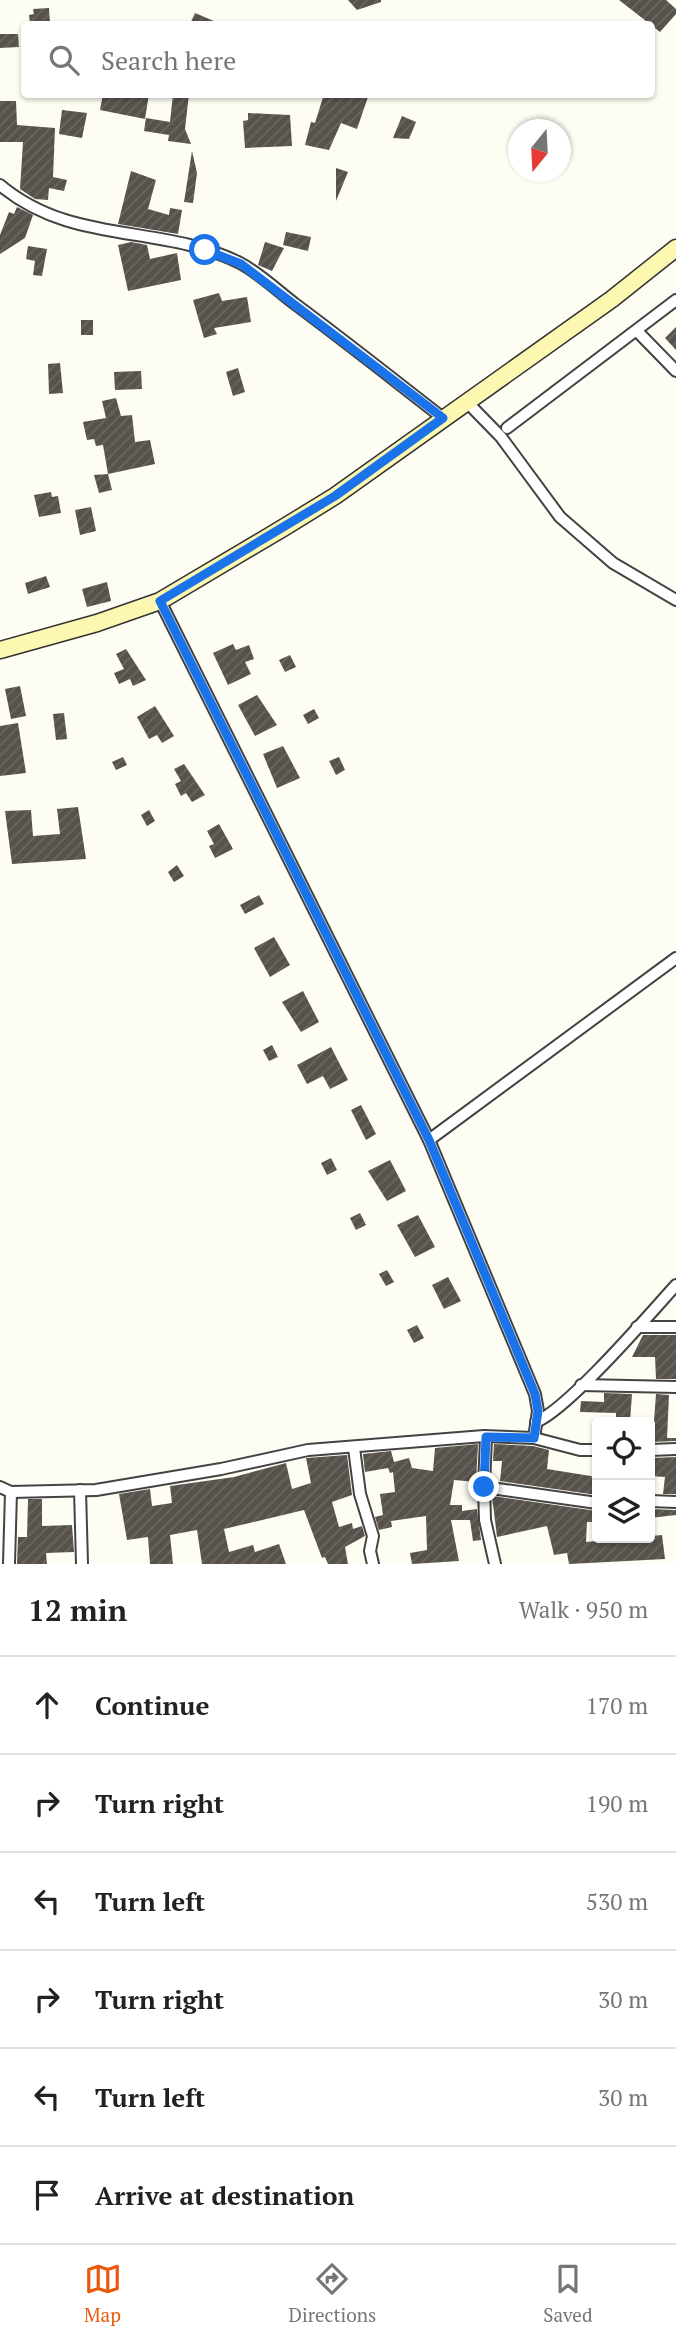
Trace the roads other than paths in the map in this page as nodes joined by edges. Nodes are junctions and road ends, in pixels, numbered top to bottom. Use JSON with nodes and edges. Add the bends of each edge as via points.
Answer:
{"nodes":[{"id":1,"x":0,"y":185,"type":"edge"},
{"id":2,"x":676,"y":248,"type":"edge"},
{"id":3,"x":676,"y":300,"type":"edge"},
{"id":4,"x":637,"y":331,"type":"junction"},
{"id":5,"x":676,"y":371,"type":"edge"},
{"id":6,"x":467,"y":401,"type":"junction"},
{"id":7,"x":443,"y":418,"type":"junction"},
{"id":8,"x":507,"y":428,"type":"dead end"},
{"id":9,"x":676,"y":600,"type":"edge"},
{"id":10,"x":160,"y":601,"type":"junction"},
{"id":11,"x":0,"y":650,"type":"edge"},
{"id":12,"x":676,"y":958,"type":"edge"},
{"id":13,"x":429,"y":1140,"type":"junction"},
{"id":14,"x":676,"y":1285,"type":"edge"},
{"id":15,"x":676,"y":1326,"type":"edge"},
{"id":16,"x":637,"y":1327,"type":"junction"},
{"id":17,"x":581,"y":1385,"type":"junction"},
{"id":18,"x":676,"y":1387,"type":"edge"},
{"id":19,"x":536,"y":1422,"type":"junction"},
{"id":20,"x":486,"y":1437,"type":"junction"},
{"id":21,"x":534,"y":1438,"type":"junction"},
{"id":22,"x":354,"y":1448,"type":"junction"},
{"id":23,"x":676,"y":1449,"type":"edge"},
{"id":24,"x":592,"y":1450,"type":"edge"},
{"id":25,"x":655,"y":1450,"type":"edge"},
{"id":26,"x":484,"y":1487,"type":"junction"},
{"id":27,"x":5,"y":1489,"type":"edge"},
{"id":28,"x":80,"y":1490,"type":"junction"},
{"id":29,"x":592,"y":1502,"type":"edge"},
{"id":30,"x":655,"y":1502,"type":"edge"},
{"id":31,"x":676,"y":1502,"type":"edge"},
{"id":32,"x":9,"y":1564,"type":"edge"},
{"id":33,"x":82,"y":1564,"type":"edge"},
{"id":34,"x":373,"y":1564,"type":"edge"},
{"id":35,"x":495,"y":1564,"type":"edge"}],
"edges":[{"from":1,"to":7,"type":"street","via":[[20,202],[55,217],[95,230],[188,243],[241,264]]},
{"from":2,"to":6,"type":"street"},
{"from":3,"to":4,"type":"street"},
{"from":4,"to":5,"type":"street"},
{"from":4,"to":8,"type":"street"},
{"from":6,"to":7,"type":"street"},
{"from":6,"to":9,"type":"street","via":[[501,437],[560,517],[604,556]]},
{"from":7,"to":10,"type":"street","via":[[335,496]]},
{"from":10,"to":11,"type":"street"},
{"from":10,"to":13,"type":"street"},
{"from":12,"to":13,"type":"street"},
{"from":13,"to":19,"type":"street","via":[[535,1394]]},
{"from":14,"to":16,"type":"street"},
{"from":15,"to":16,"type":"street"},
{"from":16,"to":17,"type":"street"},
{"from":17,"to":18,"type":"street"},
{"from":17,"to":19,"type":"street"},
{"from":19,"to":21,"type":"street"},
{"from":20,"to":21,"type":"street"},
{"from":20,"to":22,"type":"street"},
{"from":20,"to":26,"type":"street"},
{"from":21,"to":24,"type":"street"},
{"from":22,"to":28,"type":"street","via":[[308,1450],[221,1469]]},
{"from":22,"to":34,"type":"street","via":[[360,1494],[373,1536]]},
{"from":23,"to":25,"type":"street"},
{"from":26,"to":29,"type":"street"},
{"from":26,"to":35,"type":"street","via":[[485,1520]]},
{"from":27,"to":28,"type":"street"},
{"from":27,"to":32,"type":"street"},
{"from":28,"to":33,"type":"street"},
{"from":30,"to":31,"type":"street"}]}
